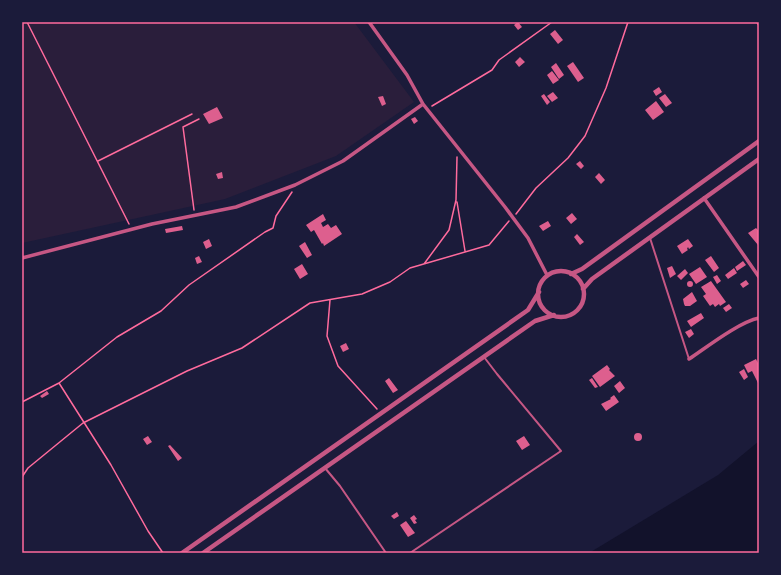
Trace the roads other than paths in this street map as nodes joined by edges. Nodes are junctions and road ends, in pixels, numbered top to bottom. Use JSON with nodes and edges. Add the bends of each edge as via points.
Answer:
{"nodes":[{"id":1,"x":369,"y":22,"type":"edge"},
{"id":2,"x":423,"y":104,"type":"junction"},
{"id":3,"x":759,"y":141,"type":"edge"},
{"id":4,"x":759,"y":159,"type":"edge"},
{"id":5,"x":704,"y":198,"type":"junction"},
{"id":6,"x":650,"y":237,"type":"junction"},
{"id":7,"x":22,"y":258,"type":"edge"},
{"id":8,"x":571,"y":274,"type":"junction"},
{"id":9,"x":547,"y":275,"type":"junction"},
{"id":10,"x":759,"y":277,"type":"edge"},
{"id":11,"x":583,"y":289,"type":"junction"},
{"id":12,"x":539,"y":292,"type":"junction"},
{"id":13,"x":554,"y":315,"type":"junction"},
{"id":14,"x":759,"y":318,"type":"edge"},
{"id":15,"x":484,"y":357,"type":"junction"},
{"id":16,"x":689,"y":359,"type":"joint"},
{"id":17,"x":326,"y":468,"type":"junction"},
{"id":18,"x":182,"y":553,"type":"edge"},
{"id":19,"x":203,"y":553,"type":"edge"},
{"id":20,"x":386,"y":553,"type":"edge"},
{"id":21,"x":410,"y":553,"type":"edge"}],
"edges":[{"from":1,"to":2,"type":"street","via":[[407,76]]},
{"from":2,"to":7,"type":"street","via":[[343,161],[295,185],[236,207]]},
{"from":2,"to":9,"type":"street","via":[[528,238]]},
{"from":3,"to":8,"type":"street","via":[[582,269]]},
{"from":4,"to":5,"type":"street"},
{"from":5,"to":6,"type":"street"},
{"from":5,"to":10,"type":"street"},
{"from":6,"to":11,"type":"street","via":[[592,279]]},
{"from":6,"to":16,"type":"lane"},
{"from":8,"to":9,"type":"street","via":[[559,272]]},
{"from":8,"to":11,"type":"street","via":[[579,280]]},
{"from":9,"to":12,"type":"street"},
{"from":11,"to":13,"type":"street","via":[[583,302],[579,309],[566,317]]},
{"from":12,"to":13,"type":"street","via":[[541,304]]},
{"from":12,"to":18,"type":"street","via":[[528,310]]},
{"from":13,"to":15,"type":"street","via":[[536,321]]},
{"from":14,"to":16,"type":"street","via":[[736,328]]},
{"from":15,"to":17,"type":"street"},
{"from":15,"to":21,"type":"lane","via":[[561,451]]},
{"from":17,"to":19,"type":"street"},
{"from":17,"to":20,"type":"lane"}]}
